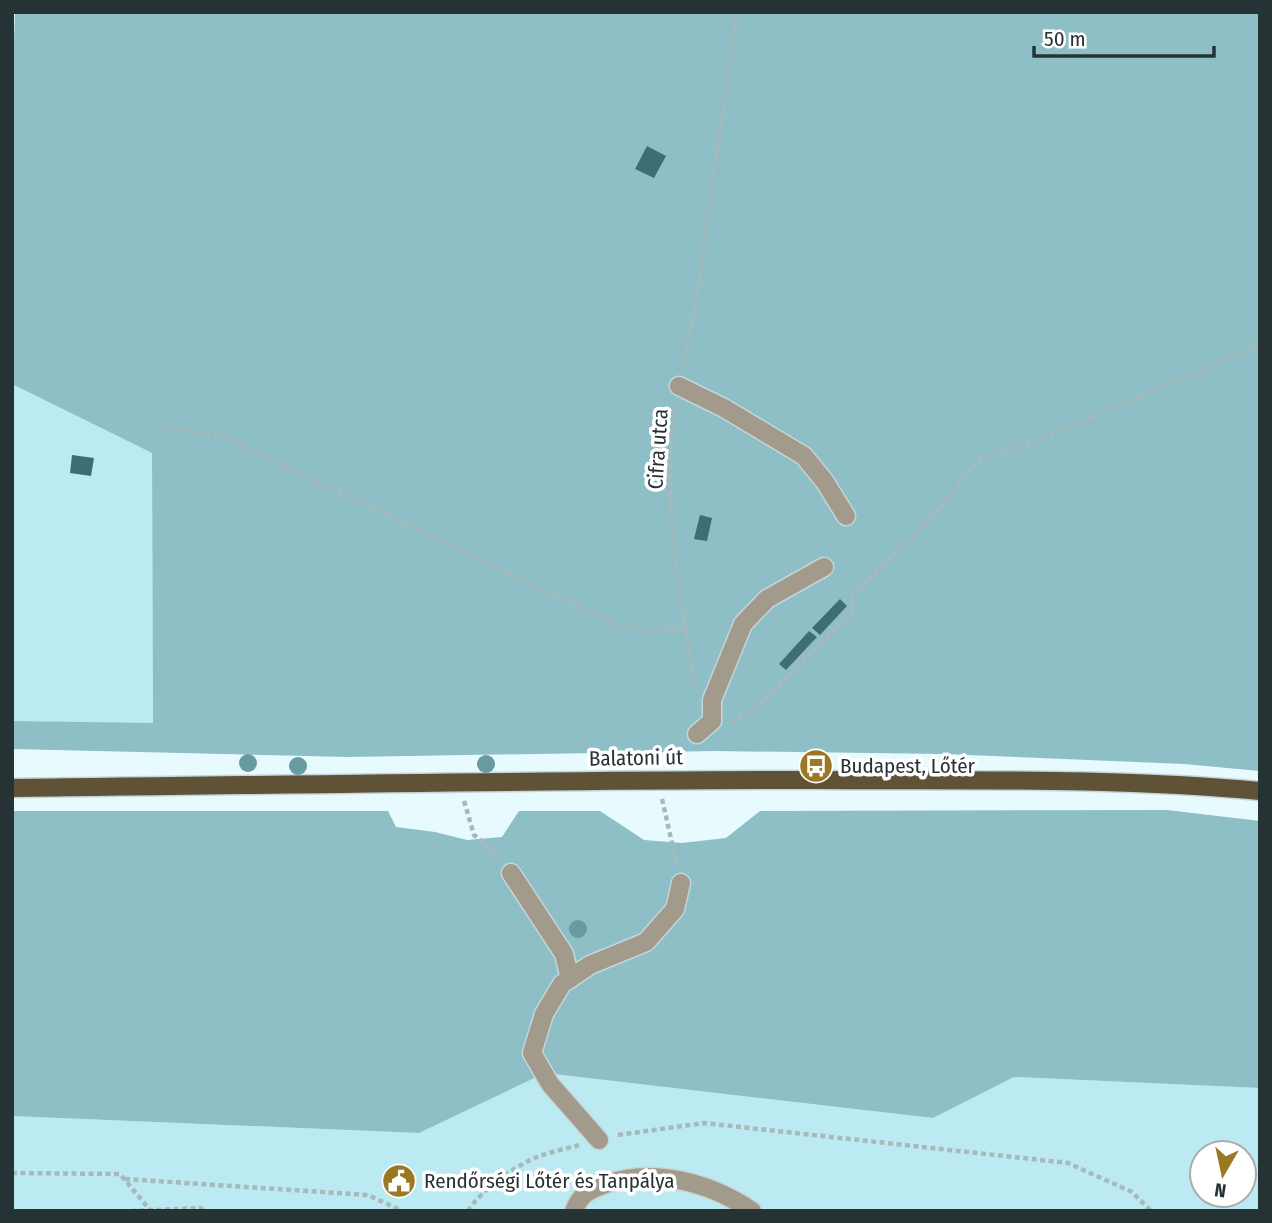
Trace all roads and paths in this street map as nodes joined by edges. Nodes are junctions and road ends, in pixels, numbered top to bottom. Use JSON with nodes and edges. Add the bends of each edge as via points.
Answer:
{"nodes":[{"id":1,"x":737,"y":12,"type":"edge"},
{"id":2,"x":1260,"y":345,"type":"edge"},
{"id":3,"x":679,"y":386,"type":"junction"},
{"id":4,"x":164,"y":426,"type":"dead end"},
{"id":5,"x":846,"y":516,"type":"dead end"},
{"id":6,"x":824,"y":567,"type":"dead end"},
{"id":7,"x":686,"y":629,"type":"junction"},
{"id":8,"x":695,"y":695,"type":"dead end"},
{"id":9,"x":712,"y":721,"type":"junction"},
{"id":10,"x":697,"y":734,"type":"dead end"},
{"id":11,"x":657,"y":781,"type":"junction"},
{"id":12,"x":458,"y":783,"type":"junction"},
{"id":13,"x":12,"y":788,"type":"edge"},
{"id":14,"x":1260,"y":791,"type":"edge"},
{"id":15,"x":512,"y":873,"type":"joint"},
{"id":16,"x":681,"y":883,"type":"joint"},
{"id":17,"x":570,"y":979,"type":"junction"},
{"id":18,"x":598,"y":1140,"type":"junction"},
{"id":19,"x":12,"y":1173,"type":"edge"},
{"id":20,"x":125,"y":1179,"type":"junction"},
{"id":21,"x":151,"y":1210,"type":"edge"},
{"id":22,"x":131,"y":1211,"type":"edge"},
{"id":23,"x":204,"y":1211,"type":"edge"},
{"id":24,"x":402,"y":1211,"type":"edge"},
{"id":25,"x":468,"y":1211,"type":"edge"},
{"id":26,"x":574,"y":1211,"type":"edge"},
{"id":27,"x":752,"y":1211,"type":"edge"},
{"id":28,"x":1151,"y":1211,"type":"edge"}],
"edges":[{"from":1,"to":3,"type":"path","name":"Cifra utca","via":[[695,308]]},
{"from":2,"to":9,"type":"path","via":[[1036,442],[980,459],[917,534],[853,594],[852,613],[762,703],[730,723]]},
{"from":3,"to":5,"type":"lane","via":[[804,456]]},
{"from":3,"to":7,"type":"path","name":"Cifra utca","via":[[669,473],[676,575]]},
{"from":4,"to":7,"type":"path","via":[[224,437],[619,626]]},
{"from":6,"to":9,"type":"lane","via":[[767,599],[743,624],[712,700]]},
{"from":7,"to":8,"type":"path","name":"Cifra utca"},
{"from":9,"to":10,"type":"lane"},
{"from":11,"to":12,"type":"main road","name":"Balatoni út"},
{"from":11,"to":14,"type":"main road","name":"Balatoni út","via":[[1076,782]]},
{"from":11,"to":16,"type":"path"},
{"from":12,"to":13,"type":"main road","name":"Balatoni út"},
{"from":12,"to":15,"type":"path","via":[[474,835]]},
{"from":15,"to":17,"type":"lane","via":[[564,954]]},
{"from":16,"to":17,"type":"lane","via":[[675,909],[646,942],[590,965]]},
{"from":17,"to":18,"type":"lane","via":[[544,1014],[532,1053],[550,1084]]},
{"from":18,"to":25,"type":"path","via":[[536,1158],[495,1183]]},
{"from":18,"to":28,"type":"path","via":[[704,1123],[1069,1163],[1132,1192]]},
{"from":19,"to":20,"type":"path","via":[[120,1174]]},
{"from":20,"to":21,"type":"path"},
{"from":20,"to":24,"type":"path","via":[[368,1195]]},
{"from":21,"to":22,"type":"path"},
{"from":21,"to":23,"type":"path"},
{"from":26,"to":27,"type":"lane","via":[[579,1197],[591,1190],[619,1180],[656,1177],[719,1192]]}]}
